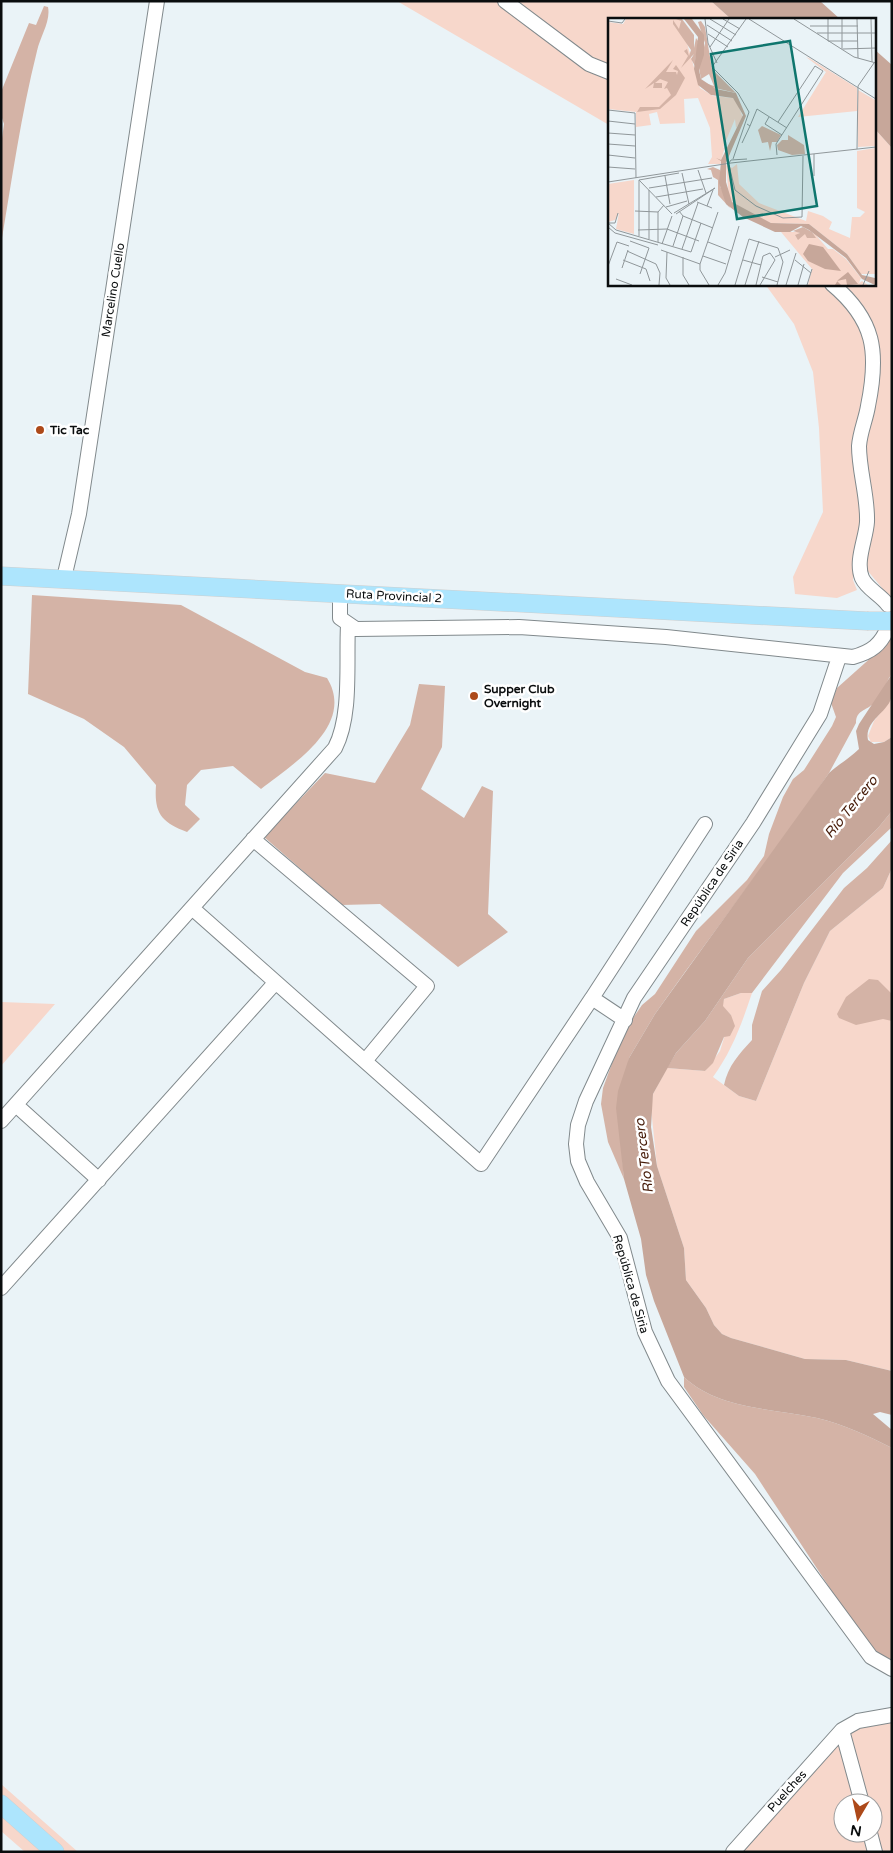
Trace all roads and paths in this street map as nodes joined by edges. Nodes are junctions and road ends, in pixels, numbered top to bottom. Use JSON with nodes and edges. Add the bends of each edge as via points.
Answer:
{"nodes":[{"id":1,"x":157,"y":1,"type":"edge"},
{"id":2,"x":505,"y":1,"type":"edge"},
{"id":3,"x":608,"y":72,"type":"edge"},
{"id":4,"x":833,"y":285,"type":"edge"},
{"id":5,"x":1,"y":576,"type":"edge"},
{"id":6,"x":64,"y":578,"type":"junction"},
{"id":7,"x":340,"y":593,"type":"junction"},
{"id":8,"x":890,"y":616,"type":"edge"},
{"id":9,"x":348,"y":625,"type":"junction"},
{"id":10,"x":839,"y":657,"type":"junction"},
{"id":11,"x":705,"y":824,"type":"dead end"},
{"id":12,"x":253,"y":839,"type":"junction"},
{"id":13,"x":192,"y":908,"type":"junction"},
{"id":14,"x":275,"y":983,"type":"junction"},
{"id":15,"x":592,"y":998,"type":"junction"},
{"id":16,"x":625,"y":1020,"type":"junction"},
{"id":17,"x":365,"y":1061,"type":"junction"},
{"id":18,"x":16,"y":1105,"type":"junction"},
{"id":19,"x":1,"y":1121,"type":"edge"},
{"id":20,"x":99,"y":1180,"type":"junction"},
{"id":21,"x":1,"y":1288,"type":"edge"},
{"id":22,"x":892,"y":1669,"type":"edge"},
{"id":23,"x":892,"y":1715,"type":"edge"},
{"id":24,"x":842,"y":1730,"type":"junction"},
{"id":25,"x":859,"y":1793,"type":"edge"},
{"id":26,"x":1,"y":1804,"type":"edge"},
{"id":27,"x":56,"y":1852,"type":"edge"},
{"id":28,"x":733,"y":1852,"type":"edge"}],
"edges":[{"from":1,"to":6,"type":"street","name":"Marcelino Cuello","via":[[79,514]]},
{"from":2,"to":3,"type":"street","via":[[589,64]]},
{"from":4,"to":8,"type":"street","via":[[856,306],[865,319],[870,337],[873,381],[859,444],[867,516],[860,571]]},
{"from":5,"to":6,"type":"main road","name":"Ruta Provincial 2"},
{"from":6,"to":7,"type":"main road","name":"Ruta Provincial 2"},
{"from":7,"to":8,"type":"main road","name":"Ruta Provincial 2","bridge":true,"via":[[787,617]]},
{"from":7,"to":9,"type":"street","via":[[340,618]]},
{"from":8,"to":10,"type":"street","via":[[882,641],[867,653]]},
{"from":9,"to":10,"type":"street","via":[[367,630],[519,627],[666,637]]},
{"from":9,"to":12,"type":"street","via":[[341,735],[335,748]]},
{"from":10,"to":16,"type":"street","name":"República de Siria","via":[[820,714],[754,822],[634,998]]},
{"from":11,"to":15,"type":"street"},
{"from":12,"to":13,"type":"street"},
{"from":12,"to":17,"type":"street","via":[[427,986]]},
{"from":13,"to":14,"type":"street"},
{"from":13,"to":18,"type":"street"},
{"from":14,"to":17,"type":"street"},
{"from":14,"to":20,"type":"street"},
{"from":15,"to":16,"type":"street"},
{"from":15,"to":17,"type":"street","via":[[481,1164]]},
{"from":16,"to":22,"type":"street","name":"República de Siria","via":[[586,1101],[576,1144],[578,1160],[587,1182],[620,1238],[644,1332],[685,1406],[871,1657]]},
{"from":18,"to":19,"type":"street"},
{"from":18,"to":20,"type":"street"},
{"from":20,"to":21,"type":"street"},
{"from":23,"to":24,"type":"street","via":[[858,1721]]},
{"from":24,"to":25,"type":"street"},
{"from":24,"to":28,"type":"street","name":"Puelches"},
{"from":26,"to":27,"type":"main road"}]}
